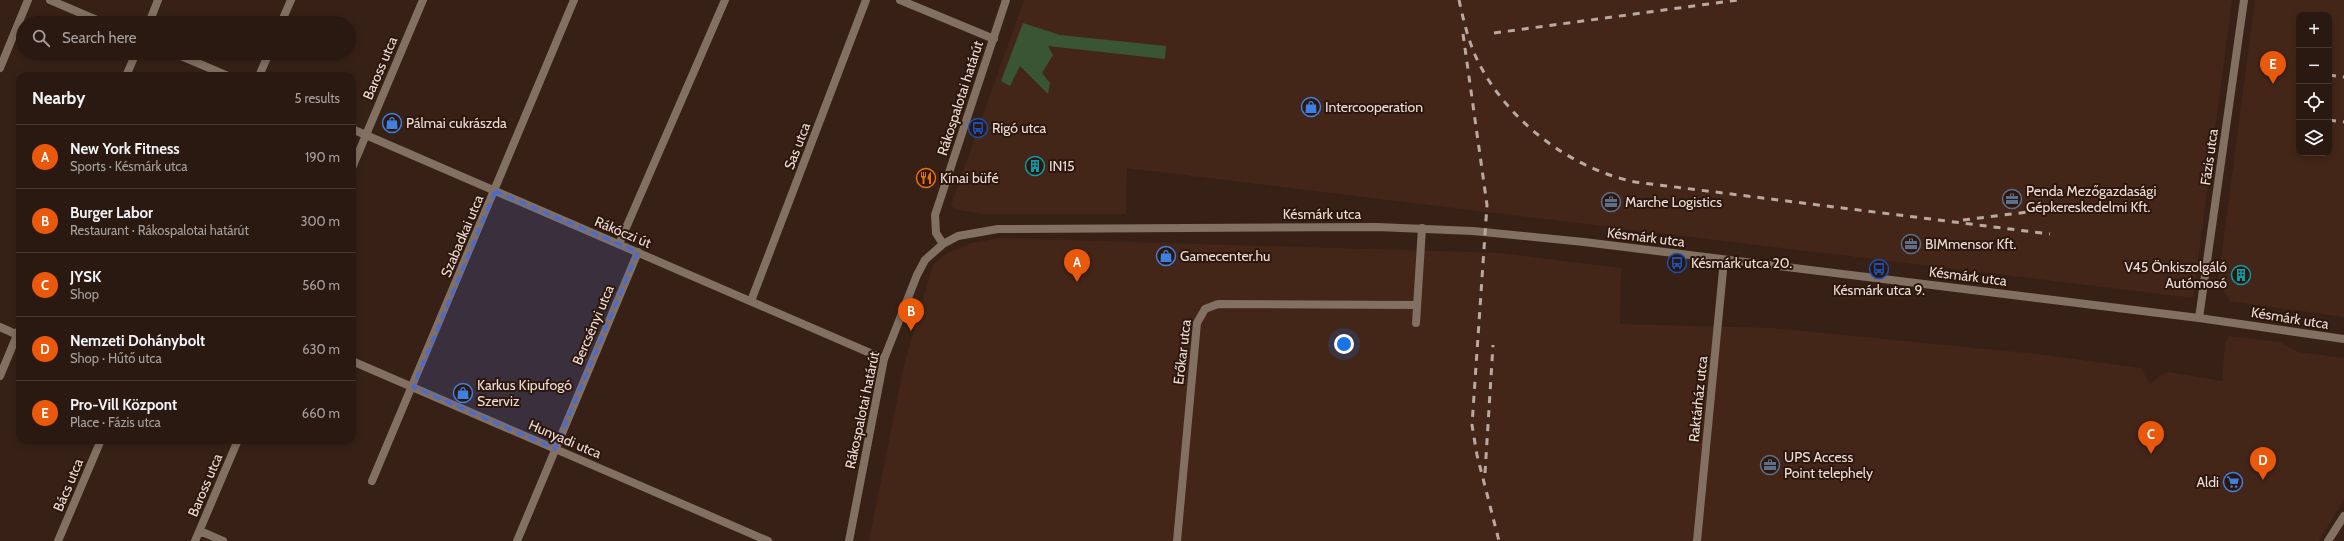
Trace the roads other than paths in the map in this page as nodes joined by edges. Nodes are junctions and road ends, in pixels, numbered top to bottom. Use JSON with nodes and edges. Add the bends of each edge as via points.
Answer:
{"nodes":[{"id":1,"x":28,"y":0,"type":"edge"},
{"id":2,"x":50,"y":0,"type":"edge"},
{"id":3,"x":158,"y":0,"type":"edge"},
{"id":4,"x":291,"y":0,"type":"edge"},
{"id":5,"x":423,"y":0,"type":"edge"},
{"id":6,"x":574,"y":0,"type":"edge"},
{"id":7,"x":725,"y":0,"type":"edge"},
{"id":8,"x":866,"y":0,"type":"edge"},
{"id":9,"x":900,"y":0,"type":"edge"},
{"id":10,"x":1006,"y":0,"type":"edge"},
{"id":11,"x":2244,"y":0,"type":"edge"},
{"id":12,"x":21,"y":16,"type":"edge"},
{"id":13,"x":88,"y":16,"type":"edge"},
{"id":14,"x":152,"y":16,"type":"edge"},
{"id":15,"x":284,"y":16,"type":"edge"},
{"id":16,"x":16,"y":29,"type":"edge"},
{"id":17,"x":994,"y":39,"type":"junction"},
{"id":18,"x":133,"y":60,"type":"edge"},
{"id":19,"x":190,"y":60,"type":"edge"},
{"id":20,"x":266,"y":60,"type":"edge"},
{"id":21,"x":0,"y":68,"type":"edge"},
{"id":22,"x":128,"y":72,"type":"edge"},
{"id":23,"x":219,"y":72,"type":"edge"},
{"id":24,"x":261,"y":72,"type":"edge"},
{"id":25,"x":356,"y":131,"type":"edge"},
{"id":26,"x":366,"y":135,"type":"junction"},
{"id":27,"x":356,"y":159,"type":"edge"},
{"id":28,"x":495,"y":191,"type":"junction"},
{"id":29,"x":1422,"y":228,"type":"junction"},
{"id":30,"x":619,"y":244,"type":"junction"},
{"id":31,"x":944,"y":244,"type":"junction"},
{"id":32,"x":638,"y":252,"type":"junction"},
{"id":33,"x":1724,"y":260,"type":"junction"},
{"id":34,"x":751,"y":301,"type":"junction"},
{"id":35,"x":1417,"y":305,"type":"junction"},
{"id":36,"x":2199,"y":318,"type":"junction"},
{"id":37,"x":1416,"y":323,"type":"dead end"},
{"id":38,"x":0,"y":327,"type":"edge"},
{"id":39,"x":16,"y":332,"type":"edge"},
{"id":40,"x":2344,"y":339,"type":"edge"},
{"id":41,"x":16,"y":340,"type":"edge"},
{"id":42,"x":884,"y":358,"type":"junction"},
{"id":43,"x":356,"y":363,"type":"edge"},
{"id":44,"x":0,"y":376,"type":"edge"},
{"id":45,"x":413,"y":387,"type":"junction"},
{"id":46,"x":99,"y":444,"type":"edge"},
{"id":47,"x":236,"y":444,"type":"edge"},
{"id":48,"x":555,"y":449,"type":"junction"},
{"id":49,"x":372,"y":481,"type":"dead end"},
{"id":50,"x":2344,"y":516,"type":"edge"},
{"id":51,"x":200,"y":531,"type":"junction"},
{"id":52,"x":58,"y":541,"type":"edge"},
{"id":53,"x":195,"y":541,"type":"edge"},
{"id":54,"x":223,"y":541,"type":"edge"},
{"id":55,"x":517,"y":541,"type":"edge"},
{"id":56,"x":768,"y":541,"type":"edge"},
{"id":57,"x":850,"y":541,"type":"edge"},
{"id":58,"x":1177,"y":541,"type":"edge"},
{"id":59,"x":1697,"y":541,"type":"edge"},
{"id":60,"x":2328,"y":541,"type":"edge"}],
"edges":[{"from":1,"to":12,"type":"street"},
{"from":2,"to":13,"type":"street"},
{"from":3,"to":14,"type":"street"},
{"from":4,"to":15,"type":"street"},
{"from":5,"to":26,"type":"street","name":"Baross utca"},
{"from":6,"to":28,"type":"street","name":"Szabadkai utca"},
{"from":7,"to":30,"type":"street"},
{"from":8,"to":34,"type":"street","name":"Sas utca"},
{"from":9,"to":17,"type":"street"},
{"from":10,"to":17,"type":"street","name":"Rákospalotai határút"},
{"from":11,"to":36,"type":"street","name":"Fázis utca"},
{"from":16,"to":21,"type":"street"},
{"from":17,"to":31,"type":"street","name":"Rákospalotai határút","via":[[936,215],[936,233]]},
{"from":18,"to":22,"type":"street"},
{"from":19,"to":23,"type":"street"},
{"from":20,"to":24,"type":"street"},
{"from":25,"to":26,"type":"street","name":"Rákóczi út"},
{"from":26,"to":27,"type":"street","name":"Baross utca"},
{"from":26,"to":28,"type":"street","name":"Rákóczi út"},
{"from":28,"to":30,"type":"street","name":"Rákóczi út"},
{"from":28,"to":45,"type":"street","name":"Szabadkai utca"},
{"from":29,"to":31,"type":"street","name":"Késmárk utca","via":[[998,229],[958,236]]},
{"from":29,"to":33,"type":"street","name":"Késmárk utca","via":[[1521,235]]},
{"from":29,"to":35,"type":"street"},
{"from":30,"to":32,"type":"street","name":"Rákóczi út"},
{"from":31,"to":42,"type":"street","name":"Rákospalotai határút","via":[[925,260],[917,274]]},
{"from":32,"to":34,"type":"street","name":"Rákóczi út"},
{"from":32,"to":48,"type":"street","name":"Bercsényi utca"},
{"from":33,"to":36,"type":"street","name":"Késmárk utca"},
{"from":33,"to":59,"type":"street","name":"Raktárház utca"},
{"from":34,"to":42,"type":"street","name":"Rákóczi út"},
{"from":35,"to":37,"type":"street"},
{"from":35,"to":58,"type":"street","name":"Erőkar utca","via":[[1218,304],[1205,309],[1199,315],[1197,323]]},
{"from":36,"to":40,"type":"street","name":"Késmárk utca"},
{"from":38,"to":39,"type":"street"},
{"from":41,"to":44,"type":"street"},
{"from":42,"to":57,"type":"street","name":"Rákospalotai határút"},
{"from":43,"to":45,"type":"street","name":"Hunyadi utca"},
{"from":45,"to":48,"type":"street","name":"Hunyadi utca"},
{"from":45,"to":49,"type":"street","name":"Szabadkai utca"},
{"from":46,"to":52,"type":"street","name":"Bács utca"},
{"from":47,"to":51,"type":"street","name":"Baross utca"},
{"from":48,"to":55,"type":"street","name":"Bercsényi utca"},
{"from":48,"to":56,"type":"street","name":"Hunyadi utca"},
{"from":50,"to":60,"type":"street"},
{"from":51,"to":53,"type":"street","name":"Baross utca"},
{"from":51,"to":54,"type":"street"}]}
